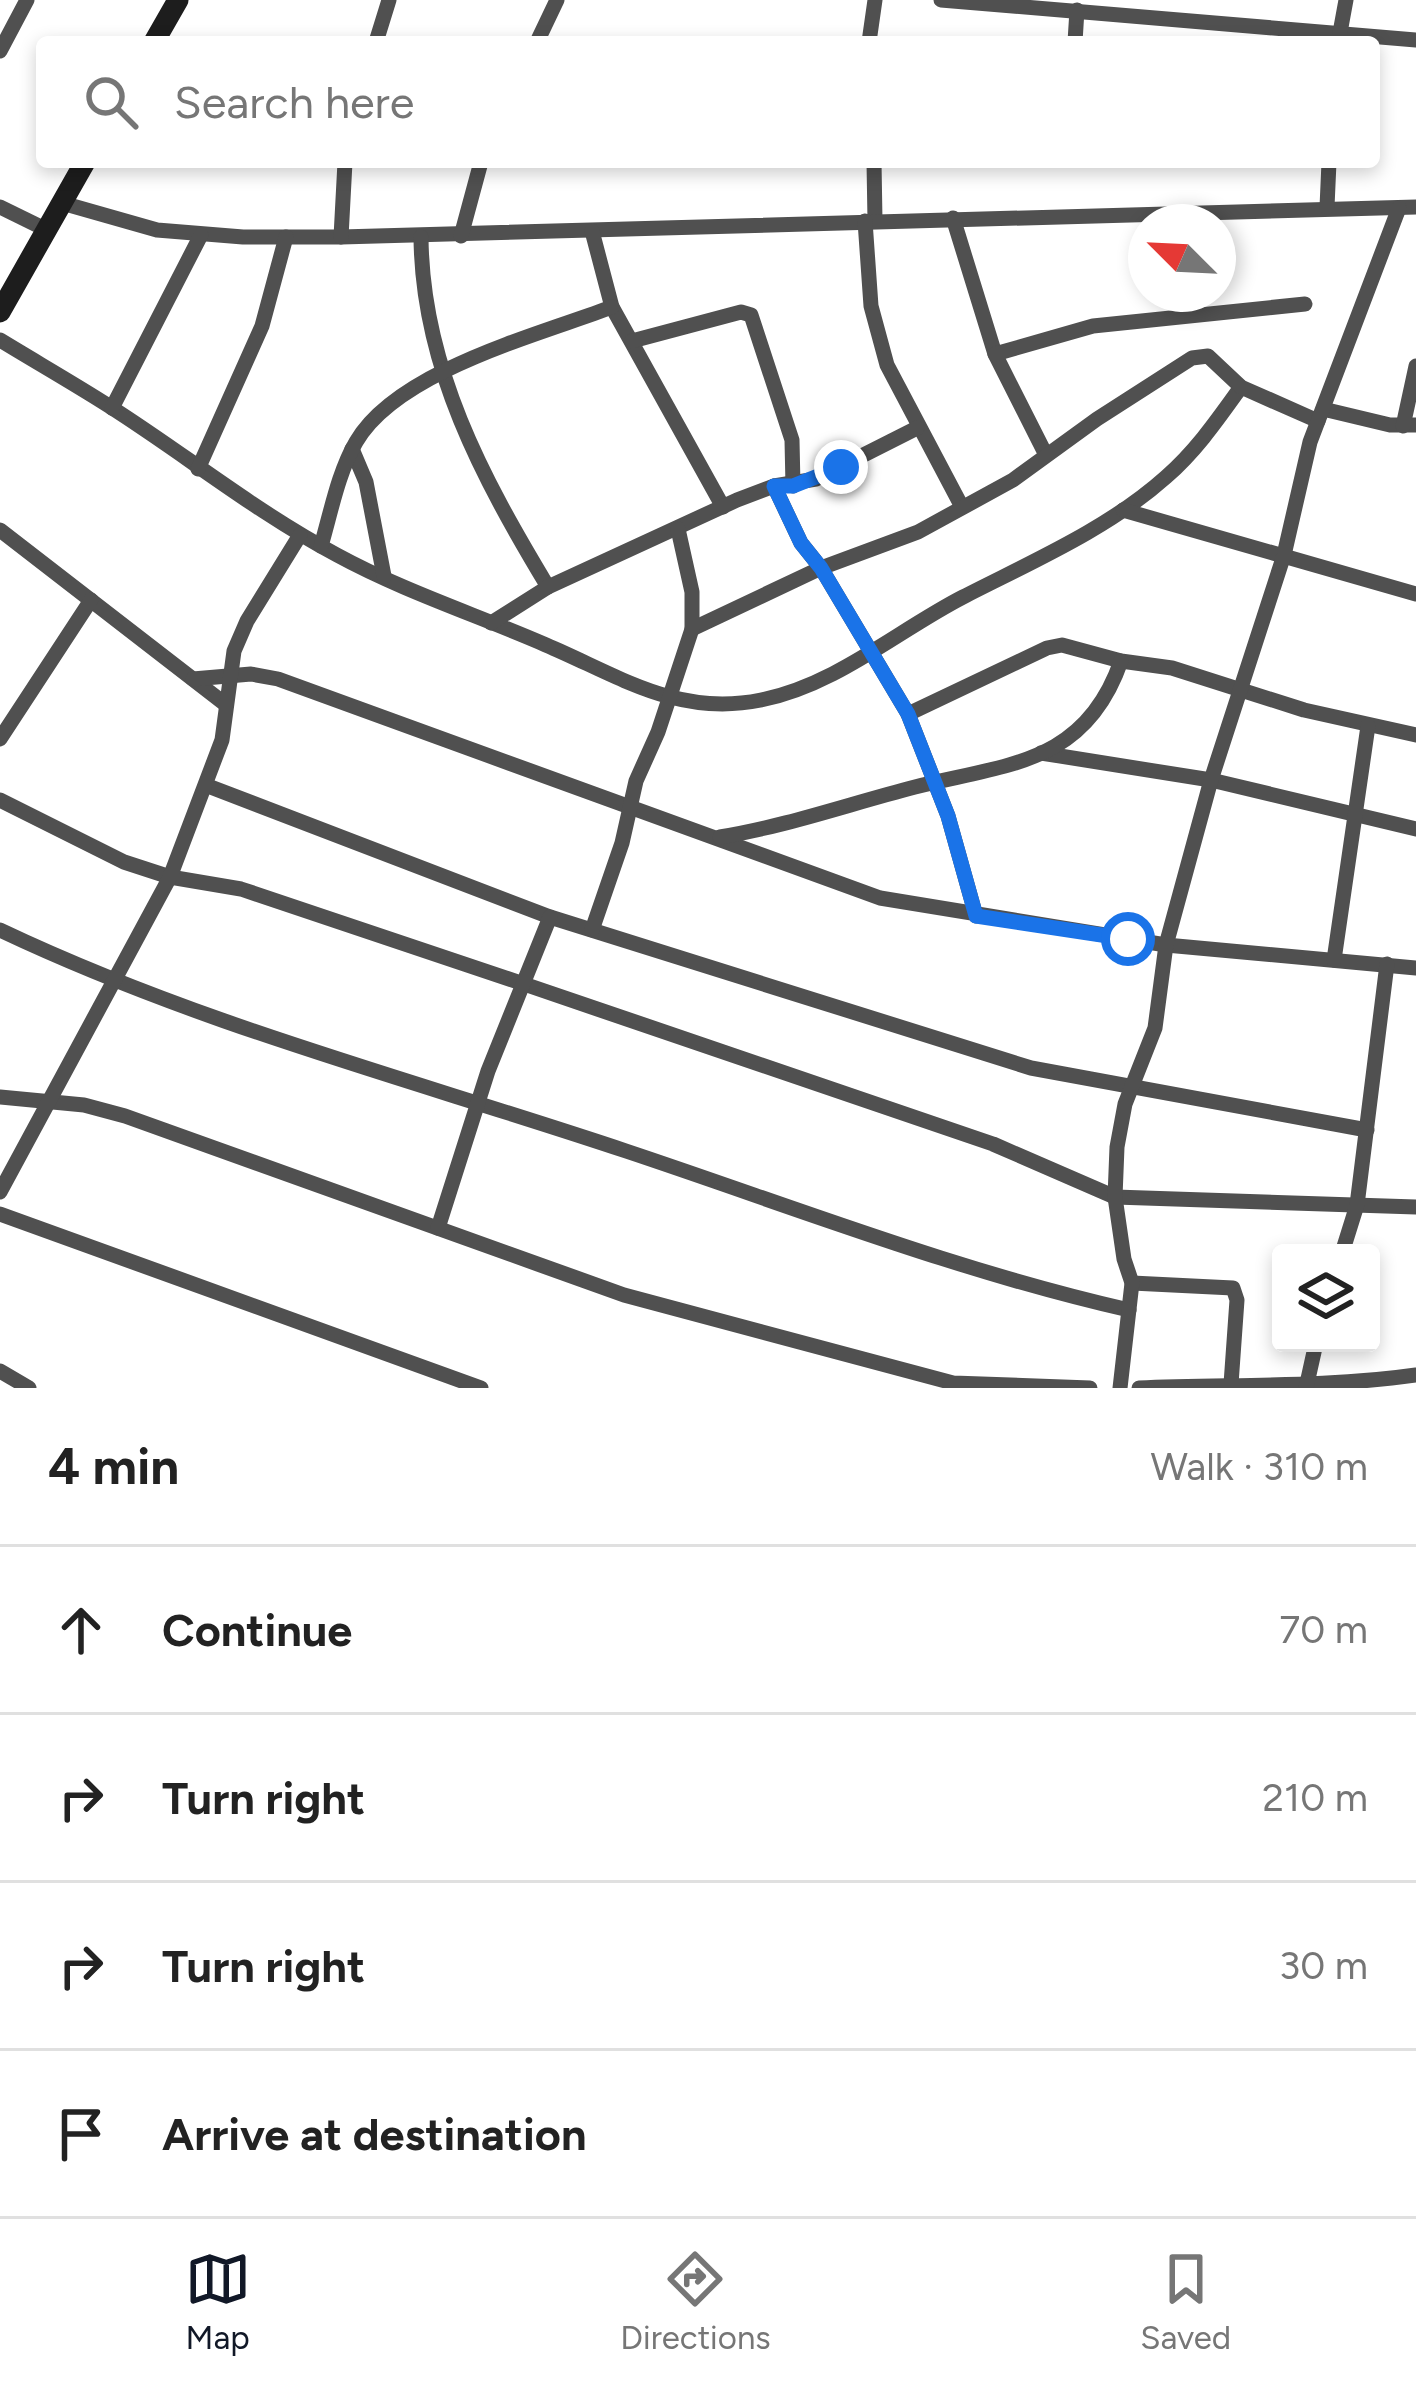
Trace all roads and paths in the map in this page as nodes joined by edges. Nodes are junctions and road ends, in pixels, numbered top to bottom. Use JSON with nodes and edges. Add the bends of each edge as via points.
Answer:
{"nodes":[{"id":1,"x":27,"y":0,"type":"edge"},
{"id":2,"x":178,"y":0,"type":"edge"},
{"id":3,"x":389,"y":0,"type":"edge"},
{"id":4,"x":557,"y":0,"type":"edge"},
{"id":5,"x":875,"y":0,"type":"edge"},
{"id":6,"x":941,"y":0,"type":"edge"},
{"id":7,"x":1346,"y":0,"type":"edge"},
{"id":8,"x":978,"y":1,"type":"edge"},
{"id":9,"x":1077,"y":10,"type":"junction"},
{"id":10,"x":157,"y":36,"type":"edge"},
{"id":11,"x":378,"y":36,"type":"edge"},
{"id":12,"x":540,"y":36,"type":"edge"},
{"id":13,"x":870,"y":36,"type":"edge"},
{"id":14,"x":1075,"y":36,"type":"edge"},
{"id":15,"x":1329,"y":36,"type":"edge"},
{"id":16,"x":1339,"y":36,"type":"edge"},
{"id":17,"x":1380,"y":39,"type":"edge"},
{"id":18,"x":1416,"y":40,"type":"edge"},
{"id":19,"x":0,"y":51,"type":"edge"},
{"id":20,"x":82,"y":168,"type":"edge"},
{"id":21,"x":345,"y":168,"type":"edge"},
{"id":22,"x":479,"y":168,"type":"edge"},
{"id":23,"x":874,"y":168,"type":"edge"},
{"id":24,"x":1329,"y":168,"type":"edge"},
{"id":25,"x":62,"y":203,"type":"junction"},
{"id":26,"x":1327,"y":207,"type":"junction"},
{"id":27,"x":1407,"y":207,"type":"edge"},
{"id":28,"x":0,"y":208,"type":"edge"},
{"id":29,"x":953,"y":218,"type":"junction"},
{"id":30,"x":870,"y":221,"type":"junction"},
{"id":31,"x":47,"y":230,"type":"junction"},
{"id":32,"x":592,"y":231,"type":"junction"},
{"id":33,"x":200,"y":235,"type":"junction"},
{"id":34,"x":461,"y":236,"type":"junction"},
{"id":35,"x":286,"y":237,"type":"junction"},
{"id":36,"x":341,"y":237,"type":"junction"},
{"id":37,"x":421,"y":237,"type":"junction"},
{"id":38,"x":1305,"y":304,"type":"dead end"},
{"id":39,"x":612,"y":307,"type":"junction"},
{"id":40,"x":0,"y":312,"type":"edge"},
{"id":41,"x":0,"y":340,"type":"edge"},
{"id":42,"x":632,"y":341,"type":"junction"},
{"id":43,"x":995,"y":354,"type":"junction"},
{"id":44,"x":1416,"y":366,"type":"edge"},
{"id":45,"x":443,"y":370,"type":"junction"},
{"id":46,"x":1241,"y":387,"type":"junction"},
{"id":47,"x":112,"y":408,"type":"junction"},
{"id":48,"x":1320,"y":415,"type":"junction"},
{"id":49,"x":1410,"y":426,"type":"edge"},
{"id":50,"x":917,"y":428,"type":"junction"},
{"id":51,"x":352,"y":449,"type":"junction"},
{"id":52,"x":1046,"y":455,"type":"junction"},
{"id":53,"x":198,"y":469,"type":"junction"},
{"id":54,"x":774,"y":486,"type":"junction"},
{"id":55,"x":793,"y":486,"type":"junction"},
{"id":56,"x":723,"y":507,"type":"junction"},
{"id":57,"x":962,"y":507,"type":"junction"},
{"id":58,"x":1123,"y":510,"type":"junction"},
{"id":59,"x":678,"y":529,"type":"junction"},
{"id":60,"x":0,"y":530,"type":"edge"},
{"id":61,"x":300,"y":535,"type":"junction"},
{"id":62,"x":321,"y":546,"type":"junction"},
{"id":63,"x":1284,"y":555,"type":"junction"},
{"id":64,"x":821,"y":568,"type":"junction"},
{"id":65,"x":384,"y":576,"type":"junction"},
{"id":66,"x":548,"y":587,"type":"junction"},
{"id":67,"x":1416,"y":594,"type":"edge"},
{"id":68,"x":91,"y":600,"type":"junction"},
{"id":69,"x":491,"y":623,"type":"junction"},
{"id":70,"x":692,"y":629,"type":"junction"},
{"id":71,"x":869,"y":653,"type":"junction"},
{"id":72,"x":1120,"y":661,"type":"junction"},
{"id":73,"x":228,"y":674,"type":"junction"},
{"id":74,"x":193,"y":679,"type":"junction"},
{"id":75,"x":1241,"y":687,"type":"junction"},
{"id":76,"x":670,"y":699,"type":"junction"},
{"id":77,"x":225,"y":704,"type":"junction"},
{"id":78,"x":908,"y":714,"type":"junction"},
{"id":79,"x":1368,"y":726,"type":"junction"},
{"id":80,"x":1416,"y":735,"type":"edge"},
{"id":81,"x":0,"y":740,"type":"edge"},
{"id":82,"x":1041,"y":753,"type":"junction"},
{"id":83,"x":1211,"y":780,"type":"junction"},
{"id":84,"x":936,"y":783,"type":"junction"},
{"id":85,"x":208,"y":786,"type":"junction"},
{"id":86,"x":0,"y":800,"type":"edge"},
{"id":87,"x":632,"y":806,"type":"junction"},
{"id":88,"x":1355,"y":817,"type":"junction"},
{"id":89,"x":1416,"y":829,"type":"edge"},
{"id":90,"x":716,"y":838,"type":"junction"},
{"id":91,"x":170,"y":878,"type":"junction"},
{"id":92,"x":976,"y":916,"type":"junction"},
{"id":93,"x":550,"y":917,"type":"junction"},
{"id":94,"x":0,"y":930,"type":"edge"},
{"id":95,"x":592,"y":930,"type":"junction"},
{"id":96,"x":1166,"y":945,"type":"junction"},
{"id":97,"x":1334,"y":960,"type":"junction"},
{"id":98,"x":1388,"y":964,"type":"junction"},
{"id":99,"x":1416,"y":968,"type":"edge"},
{"id":100,"x":116,"y":982,"type":"junction"},
{"id":101,"x":524,"y":984,"type":"junction"},
{"id":102,"x":1130,"y":1089,"type":"junction"},
{"id":103,"x":0,"y":1097,"type":"edge"},
{"id":104,"x":50,"y":1100,"type":"junction"},
{"id":105,"x":476,"y":1106,"type":"junction"},
{"id":106,"x":1367,"y":1130,"type":"junction"},
{"id":107,"x":0,"y":1192,"type":"edge"},
{"id":108,"x":1114,"y":1197,"type":"junction"},
{"id":109,"x":1357,"y":1205,"type":"junction"},
{"id":110,"x":1416,"y":1207,"type":"edge"},
{"id":111,"x":0,"y":1214,"type":"edge"},
{"id":112,"x":437,"y":1228,"type":"junction"},
{"id":113,"x":1345,"y":1244,"type":"edge"},
{"id":114,"x":1132,"y":1283,"type":"junction"},
{"id":115,"x":1129,"y":1310,"type":"junction"},
{"id":116,"x":1314,"y":1352,"type":"edge"},
{"id":117,"x":0,"y":1371,"type":"edge"},
{"id":118,"x":1416,"y":1376,"type":"edge"},
{"id":119,"x":1232,"y":1384,"type":"junction"},
{"id":120,"x":1384,"y":1385,"type":"edge"},
{"id":121,"x":952,"y":1386,"type":"edge"},
{"id":122,"x":476,"y":1387,"type":"edge"},
{"id":123,"x":1306,"y":1387,"type":"edge"},
{"id":124,"x":29,"y":1388,"type":"edge"},
{"id":125,"x":1090,"y":1388,"type":"edge"},
{"id":126,"x":1120,"y":1388,"type":"edge"},
{"id":127,"x":1139,"y":1388,"type":"edge"}],
"edges":[{"from":1,"to":19,"type":"street"},
{"from":2,"to":10,"type":"main road"},
{"from":3,"to":11,"type":"street"},
{"from":4,"to":12,"type":"street"},
{"from":5,"to":13,"type":"street"},
{"from":6,"to":8,"type":"street"},
{"from":7,"to":16,"type":"street"},
{"from":8,"to":9,"type":"street"},
{"from":9,"to":14,"type":"street"},
{"from":9,"to":15,"type":"street"},
{"from":17,"to":18,"type":"street"},
{"from":20,"to":25,"type":"main road"},
{"from":21,"to":36,"type":"street"},
{"from":22,"to":34,"type":"street"},
{"from":23,"to":30,"type":"street"},
{"from":24,"to":26,"type":"street"},
{"from":25,"to":31,"type":"main road"},
{"from":25,"to":33,"type":"street"},
{"from":26,"to":27,"type":"street"},
{"from":26,"to":29,"type":"street"},
{"from":27,"to":48,"type":"street"},
{"from":28,"to":31,"type":"street"},
{"from":29,"to":30,"type":"street"},
{"from":29,"to":43,"type":"street"},
{"from":30,"to":32,"type":"street"},
{"from":30,"to":50,"type":"street","via":[[878,337]]},
{"from":31,"to":40,"type":"main road"},
{"from":32,"to":34,"type":"street"},
{"from":32,"to":39,"type":"street"},
{"from":33,"to":35,"type":"street"},
{"from":33,"to":47,"type":"street"},
{"from":34,"to":37,"type":"street"},
{"from":35,"to":36,"type":"street"},
{"from":35,"to":53,"type":"street","via":[[262,326]]},
{"from":36,"to":37,"type":"street"},
{"from":37,"to":45,"type":"street","via":[[424,297]]},
{"from":38,"to":43,"type":"street","via":[[1093,326]]},
{"from":39,"to":42,"type":"street"},
{"from":39,"to":45,"type":"street"},
{"from":41,"to":47,"type":"street"},
{"from":42,"to":55,"type":"street","via":[[751,315],[792,440]]},
{"from":42,"to":56,"type":"street"},
{"from":43,"to":52,"type":"street"},
{"from":44,"to":49,"type":"street"},
{"from":45,"to":51,"type":"street","via":[[380,411]]},
{"from":45,"to":66,"type":"street","via":[[485,481]]},
{"from":46,"to":48,"type":"street"},
{"from":46,"to":52,"type":"street","via":[[1210,357],[1192,358]]},
{"from":46,"to":58,"type":"street","via":[[1204,440]]},
{"from":47,"to":53,"type":"street"},
{"from":48,"to":49,"type":"street"},
{"from":48,"to":63,"type":"street"},
{"from":50,"to":55,"type":"street"},
{"from":50,"to":57,"type":"street"},
{"from":51,"to":62,"type":"street"},
{"from":51,"to":65,"type":"street"},
{"from":52,"to":57,"type":"street"},
{"from":53,"to":61,"type":"street"},
{"from":54,"to":55,"type":"street"},
{"from":54,"to":56,"type":"street"},
{"from":54,"to":64,"type":"street"},
{"from":56,"to":59,"type":"street"},
{"from":57,"to":64,"type":"street"},
{"from":58,"to":63,"type":"street"},
{"from":58,"to":71,"type":"street"},
{"from":59,"to":66,"type":"street"},
{"from":59,"to":70,"type":"street"},
{"from":60,"to":68,"type":"street"},
{"from":61,"to":62,"type":"street"},
{"from":61,"to":73,"type":"street","via":[[247,621]]},
{"from":62,"to":65,"type":"street"},
{"from":63,"to":67,"type":"street"},
{"from":63,"to":75,"type":"street"},
{"from":64,"to":70,"type":"street"},
{"from":64,"to":71,"type":"street"},
{"from":65,"to":69,"type":"street"},
{"from":66,"to":69,"type":"street"},
{"from":68,"to":74,"type":"street"},
{"from":68,"to":81,"type":"street"},
{"from":69,"to":76,"type":"street"},
{"from":70,"to":76,"type":"street"},
{"from":71,"to":76,"type":"street","via":[[763,700]]},
{"from":71,"to":78,"type":"street"},
{"from":72,"to":75,"type":"street"},
{"from":72,"to":78,"type":"street","via":[[1056,645]]},
{"from":72,"to":82,"type":"street","via":[[1094,713]]},
{"from":73,"to":74,"type":"street"},
{"from":73,"to":77,"type":"street"},
{"from":73,"to":87,"type":"street","via":[[278,679]]},
{"from":74,"to":77,"type":"street"},
{"from":75,"to":79,"type":"street"},
{"from":75,"to":83,"type":"street"},
{"from":76,"to":87,"type":"street"},
{"from":77,"to":85,"type":"street"},
{"from":78,"to":84,"type":"street"},
{"from":79,"to":80,"type":"street"},
{"from":79,"to":88,"type":"street"},
{"from":82,"to":83,"type":"street"},
{"from":82,"to":84,"type":"street"},
{"from":83,"to":88,"type":"street"},
{"from":83,"to":96,"type":"street"},
{"from":84,"to":90,"type":"street"},
{"from":84,"to":92,"type":"street"},
{"from":85,"to":91,"type":"street"},
{"from":85,"to":93,"type":"street"},
{"from":86,"to":91,"type":"street"},
{"from":87,"to":90,"type":"street"},
{"from":87,"to":95,"type":"street"},
{"from":88,"to":89,"type":"street"},
{"from":88,"to":97,"type":"street"},
{"from":90,"to":92,"type":"street","via":[[880,898]]},
{"from":91,"to":100,"type":"street"},
{"from":91,"to":101,"type":"street","via":[[241,889]]},
{"from":92,"to":96,"type":"street"},
{"from":93,"to":95,"type":"street"},
{"from":93,"to":101,"type":"street"},
{"from":94,"to":100,"type":"street"},
{"from":95,"to":102,"type":"street","via":[[1031,1068]]},
{"from":96,"to":97,"type":"street"},
{"from":96,"to":102,"type":"street","via":[[1156,1028]]},
{"from":97,"to":98,"type":"street"},
{"from":98,"to":99,"type":"street"},
{"from":98,"to":106,"type":"street"},
{"from":100,"to":104,"type":"street"},
{"from":100,"to":105,"type":"street"},
{"from":101,"to":105,"type":"street"},
{"from":101,"to":108,"type":"street","via":[[993,1144]]},
{"from":102,"to":106,"type":"street"},
{"from":102,"to":108,"type":"street"},
{"from":103,"to":104,"type":"street"},
{"from":104,"to":107,"type":"street"},
{"from":104,"to":112,"type":"street","via":[[124,1116]]},
{"from":105,"to":112,"type":"street"},
{"from":105,"to":115,"type":"street","via":[[968,1269]]},
{"from":106,"to":109,"type":"street"},
{"from":108,"to":109,"type":"street"},
{"from":108,"to":114,"type":"street"},
{"from":109,"to":110,"type":"street"},
{"from":109,"to":113,"type":"street"},
{"from":111,"to":122,"type":"street"},
{"from":112,"to":121,"type":"street","via":[[624,1294]]},
{"from":114,"to":115,"type":"street"},
{"from":114,"to":119,"type":"street","via":[[1232,1288]]},
{"from":115,"to":126,"type":"street"},
{"from":116,"to":123,"type":"street"},
{"from":117,"to":124,"type":"street"},
{"from":118,"to":120,"type":"street"},
{"from":119,"to":123,"type":"street"},
{"from":119,"to":127,"type":"street"},
{"from":120,"to":123,"type":"street"},
{"from":121,"to":125,"type":"street"}]}
